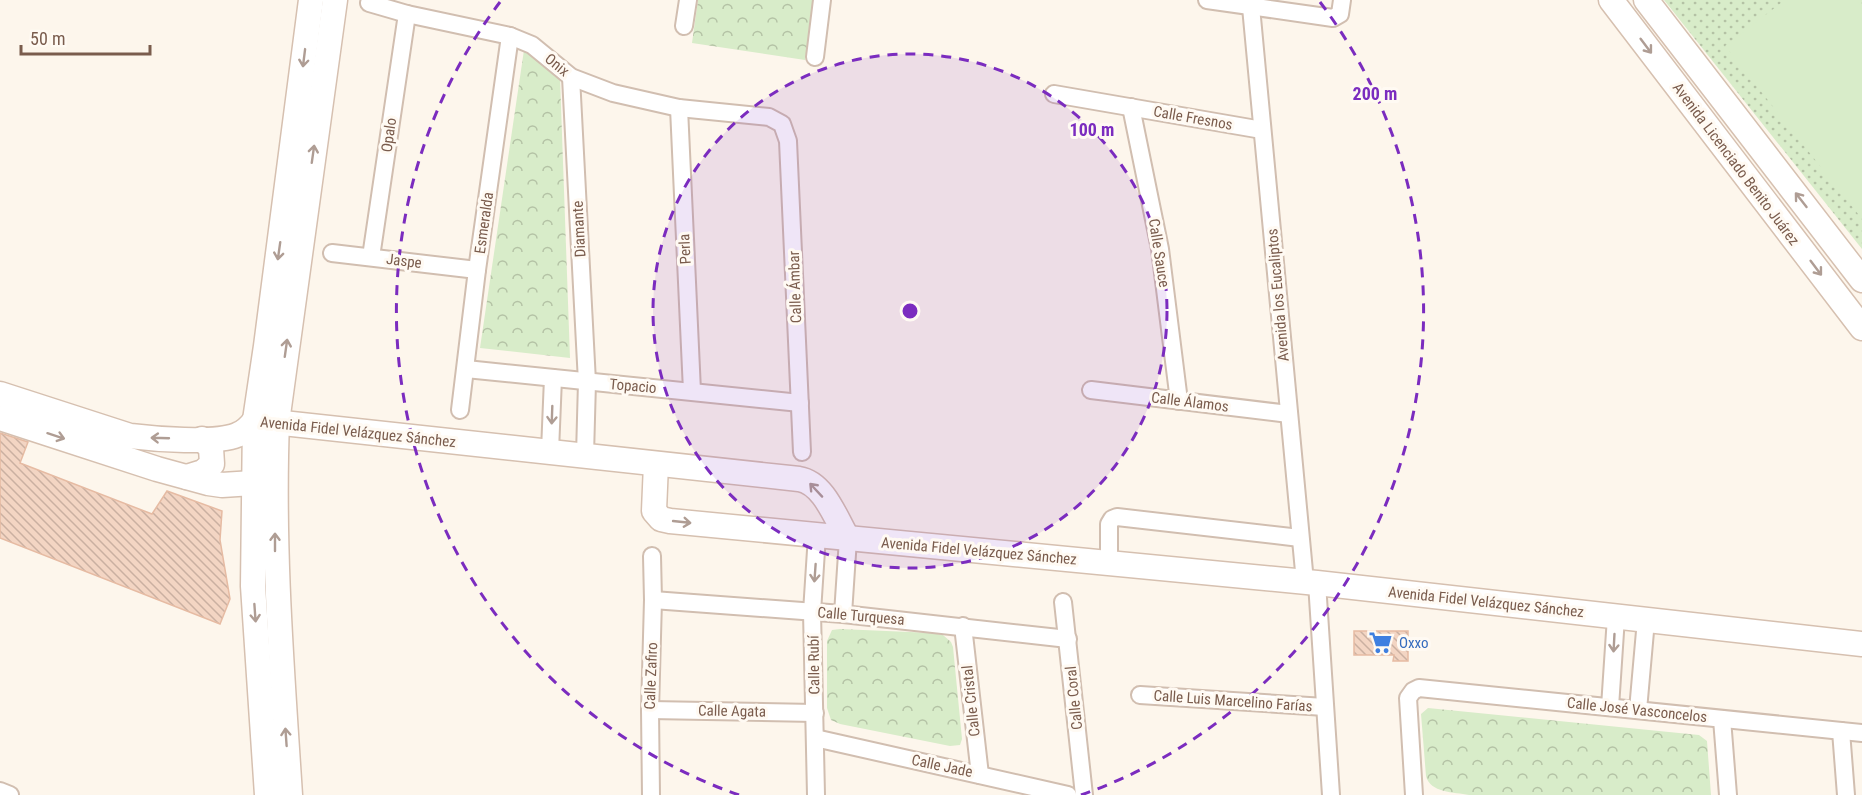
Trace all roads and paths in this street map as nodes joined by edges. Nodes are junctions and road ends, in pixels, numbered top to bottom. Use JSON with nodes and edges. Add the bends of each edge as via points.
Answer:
{"nodes":[{"id":1,"x":311,"y":0,"type":"edge"},
{"id":2,"x":335,"y":0,"type":"edge"},
{"id":3,"x":688,"y":0,"type":"edge"},
{"id":4,"x":822,"y":0,"type":"edge"},
{"id":5,"x":1207,"y":0,"type":"edge"},
{"id":6,"x":1342,"y":0,"type":"edge"},
{"id":7,"x":1611,"y":0,"type":"edge"},
{"id":8,"x":1646,"y":0,"type":"edge"},
{"id":9,"x":369,"y":3,"type":"dead end"},
{"id":10,"x":1251,"y":7,"type":"junction"},
{"id":11,"x":407,"y":14,"type":"junction"},
{"id":12,"x":684,"y":26,"type":"dead end"},
{"id":13,"x":510,"y":36,"type":"junction"},
{"id":14,"x":815,"y":57,"type":"dead end"},
{"id":15,"x":571,"y":77,"type":"junction"},
{"id":16,"x":1054,"y":94,"type":"dead end"},
{"id":17,"x":1131,"y":107,"type":"junction"},
{"id":18,"x":679,"y":108,"type":"junction"},
{"id":19,"x":782,"y":124,"type":"joint"},
{"id":20,"x":1262,"y":129,"type":"junction"},
{"id":21,"x":332,"y":253,"type":"dead end"},
{"id":22,"x":371,"y":257,"type":"junction"},
{"id":23,"x":477,"y":270,"type":"junction"},
{"id":24,"x":1862,"y":280,"type":"edge"},
{"id":25,"x":1862,"y":328,"type":"edge"},
{"id":26,"x":466,"y":369,"type":"junction"},
{"id":27,"x":554,"y":378,"type":"junction"},
{"id":28,"x":587,"y":382,"type":"junction"},
{"id":29,"x":1091,"y":390,"type":"dead end"},
{"id":30,"x":692,"y":391,"type":"junction"},
{"id":31,"x":0,"y":394,"type":"edge"},
{"id":32,"x":1179,"y":400,"type":"junction"},
{"id":33,"x":800,"y":403,"type":"junction"},
{"id":34,"x":460,"y":410,"type":"dead end"},
{"id":35,"x":1289,"y":414,"type":"junction"},
{"id":36,"x":0,"y":418,"type":"edge"},
{"id":37,"x":266,"y":421,"type":"junction"},
{"id":38,"x":202,"y":439,"type":"junction"},
{"id":39,"x":550,"y":452,"type":"junction"},
{"id":40,"x":802,"y":452,"type":"dead end"},
{"id":41,"x":585,"y":455,"type":"junction"},
{"id":42,"x":656,"y":464,"type":"junction"},
{"id":43,"x":187,"y":477,"type":"junction"},
{"id":44,"x":264,"y":481,"type":"junction"},
{"id":45,"x":817,"y":535,"type":"junction"},
{"id":46,"x":1300,"y":538,"type":"junction"},
{"id":47,"x":848,"y":539,"type":"junction"},
{"id":48,"x":652,"y":556,"type":"dead end"},
{"id":49,"x":1109,"y":563,"type":"junction"},
{"id":50,"x":1311,"y":583,"type":"junction"},
{"id":51,"x":653,"y":600,"type":"junction"},
{"id":52,"x":1063,"y":602,"type":"dead end"},
{"id":53,"x":812,"y":612,"type":"junction"},
{"id":54,"x":843,"y":614,"type":"junction"},
{"id":55,"x":1616,"y":617,"type":"junction"},
{"id":56,"x":1646,"y":620,"type":"junction"},
{"id":57,"x":963,"y":626,"type":"junction"},
{"id":58,"x":1068,"y":639,"type":"junction"},
{"id":59,"x":1862,"y":644,"type":"edge"},
{"id":60,"x":1140,"y":695,"type":"dead end"},
{"id":61,"x":1325,"y":707,"type":"junction"},
{"id":62,"x":1610,"y":707,"type":"junction"},
{"id":63,"x":650,"y":710,"type":"junction"},
{"id":64,"x":1638,"y":710,"type":"junction"},
{"id":65,"x":815,"y":713,"type":"junction"},
{"id":66,"x":1722,"y":719,"type":"junction"},
{"id":67,"x":1841,"y":731,"type":"junction"},
{"id":68,"x":1862,"y":734,"type":"edge"},
{"id":69,"x":815,"y":738,"type":"junction"},
{"id":70,"x":980,"y":775,"type":"junction"},
{"id":71,"x":0,"y":791,"type":"edge"},
{"id":72,"x":10,"y":795,"type":"edge"},
{"id":73,"x":267,"y":795,"type":"edge"},
{"id":74,"x":290,"y":795,"type":"edge"},
{"id":75,"x":651,"y":795,"type":"edge"},
{"id":76,"x":816,"y":795,"type":"edge"},
{"id":77,"x":1068,"y":795,"type":"edge"},
{"id":78,"x":1084,"y":795,"type":"edge"},
{"id":79,"x":1331,"y":795,"type":"edge"},
{"id":80,"x":1414,"y":795,"type":"edge"},
{"id":81,"x":1728,"y":795,"type":"edge"},
{"id":82,"x":1846,"y":795,"type":"edge"}],
"edges":[{"from":1,"to":37,"type":"street","one_way":true,"via":[[268,334]]},
{"from":37,"to":2,"type":"street","one_way":true},
{"from":3,"to":12,"type":"street"},
{"from":4,"to":14,"type":"street"},
{"from":5,"to":10,"type":"street"},
{"from":6,"to":10,"type":"street","via":[[1340,14],[1333,18]]},
{"from":7,"to":25,"type":"street","name":"Avenida Licenciado Benito Juárez","one_way":true},
{"from":24,"to":8,"type":"street","name":"Avenida Licenciado Benito Juárez","one_way":true},
{"from":9,"to":11,"type":"street","name":"Onix"},
{"from":10,"to":20,"type":"street","name":"Avenida los Eucaliptos"},
{"from":11,"to":13,"type":"street","name":"Onix"},
{"from":11,"to":22,"type":"street","name":"Opalo"},
{"from":13,"to":15,"type":"street","name":"Onix","via":[[532,45]]},
{"from":13,"to":23,"type":"street","name":"Esmeralda"},
{"from":15,"to":18,"type":"street","name":"Onix","via":[[613,93]]},
{"from":15,"to":28,"type":"street","name":"Diamante"},
{"from":16,"to":17,"type":"street","name":"Calle Fresnos"},
{"from":17,"to":20,"type":"street","name":"Calle Fresnos"},
{"from":17,"to":32,"type":"street","name":"Calle Sauce","via":[[1160,249]]},
{"from":18,"to":19,"type":"street","name":"Onix","via":[[761,115]]},
{"from":18,"to":30,"type":"street","name":"Perla"},
{"from":19,"to":33,"type":"street","name":"Calle Ámbar","via":[[788,141]]},
{"from":20,"to":35,"type":"street","name":"Avenida los Eucaliptos"},
{"from":21,"to":22,"type":"street","name":"Jaspe"},
{"from":22,"to":23,"type":"street","name":"Jaspe"},
{"from":23,"to":26,"type":"street","name":"Esmeralda"},
{"from":26,"to":27,"type":"street","name":"Topacio"},
{"from":26,"to":34,"type":"street","name":"Esmeralda"},
{"from":27,"to":28,"type":"street","name":"Topacio"},
{"from":27,"to":39,"type":"street","one_way":true},
{"from":28,"to":30,"type":"street","name":"Topacio"},
{"from":28,"to":41,"type":"street","name":"Diamante"},
{"from":29,"to":32,"type":"street","name":"Calle Álamos"},
{"from":30,"to":33,"type":"street","name":"Topacio"},
{"from":38,"to":31,"type":"street","name":"Avenida Fidel Velázquez Sánchez","one_way":true,"via":[[130,436]]},
{"from":32,"to":35,"type":"street","name":"Calle Álamos"},
{"from":33,"to":40,"type":"street","name":"Calle Ámbar"},
{"from":35,"to":46,"type":"street","name":"Avenida los Eucaliptos"},
{"from":36,"to":43,"type":"street","one_way":true},
{"from":37,"to":38,"type":"street","name":"Avenida Fidel Velázquez Sánchez","via":[[236,435]]},
{"from":37,"to":39,"type":"street","name":"Avenida Fidel Velázquez Sánchez"},
{"from":37,"to":44,"type":"street"},
{"from":38,"to":43,"type":"street","via":[[211,448],[212,464]]},
{"from":39,"to":41,"type":"street","name":"Avenida Fidel Velázquez Sánchez"},
{"from":41,"to":42,"type":"street","name":"Avenida Fidel Velázquez Sánchez"},
{"from":42,"to":45,"type":"street","name":"Avenida Fidel Velázquez Sánchez","one_way":true,"via":[[654,511],[661,519]]},
{"from":47,"to":42,"type":"street","name":"Avenida Fidel Velázquez Sánchez","one_way":true,"via":[[820,491],[803,480]]},
{"from":43,"to":44,"type":"street","via":[[222,485]]},
{"from":44,"to":73,"type":"street","one_way":true,"via":[[253,586]]},
{"from":74,"to":44,"type":"street","one_way":true,"via":[[275,551]]},
{"from":45,"to":47,"type":"street","name":"Avenida Fidel Velázquez Sánchez"},
{"from":45,"to":53,"type":"street","name":"Calle Rubí","one_way":true},
{"from":46,"to":49,"type":"street","via":[[1115,517],[1109,524]]},
{"from":46,"to":50,"type":"street","name":"Avenida los Eucaliptos"},
{"from":47,"to":49,"type":"street","name":"Avenida Fidel Velázquez Sánchez"},
{"from":47,"to":54,"type":"street"},
{"from":48,"to":51,"type":"street","name":"Calle Zafiro"},
{"from":49,"to":50,"type":"street","name":"Avenida Fidel Velázquez Sánchez"},
{"from":50,"to":55,"type":"street","name":"Avenida Fidel Velázquez Sánchez"},
{"from":50,"to":61,"type":"street","name":"Avenida los Eucaliptos"},
{"from":51,"to":53,"type":"street","name":"Calle Turquesa"},
{"from":51,"to":63,"type":"street","name":"Calle Zafiro"},
{"from":52,"to":58,"type":"street","name":"Calle Coral"},
{"from":53,"to":54,"type":"street","name":"Calle Turquesa"},
{"from":53,"to":65,"type":"street","name":"Calle Rubí"},
{"from":54,"to":57,"type":"street","name":"Calle Turquesa"},
{"from":55,"to":56,"type":"street","name":"Avenida Fidel Velázquez Sánchez"},
{"from":55,"to":62,"type":"street","one_way":true},
{"from":56,"to":59,"type":"street","name":"Avenida Fidel Velázquez Sánchez"},
{"from":56,"to":64,"type":"street"},
{"from":57,"to":58,"type":"street","name":"Calle Turquesa"},
{"from":57,"to":70,"type":"street","name":"Calle Cristal"},
{"from":58,"to":78,"type":"street","name":"Calle Coral"},
{"from":60,"to":61,"type":"street","name":"Calle Luis Marcelino Farías"},
{"from":61,"to":79,"type":"street","name":"Avenida los Eucaliptos"},
{"from":62,"to":64,"type":"street","name":"Calle José Vasconcelos"},
{"from":62,"to":80,"type":"street","name":"Calle José Vasconcelos","via":[[1424,688],[1413,692],[1408,698]]},
{"from":63,"to":65,"type":"street","name":"Calle Agata"},
{"from":63,"to":75,"type":"street","name":"Calle Zafiro"},
{"from":64,"to":66,"type":"street","name":"Calle José Vasconcelos"},
{"from":65,"to":69,"type":"street","name":"Calle Rubí"},
{"from":66,"to":67,"type":"street","name":"Calle José Vasconcelos"},
{"from":66,"to":81,"type":"street"},
{"from":67,"to":68,"type":"street","name":"Calle José Vasconcelos"},
{"from":67,"to":82,"type":"street"},
{"from":69,"to":70,"type":"street","name":"Calle Jade"},
{"from":69,"to":76,"type":"street","name":"Calle Rubí"},
{"from":70,"to":77,"type":"street","name":"Calle Jade"},
{"from":71,"to":72,"type":"street"}]}
